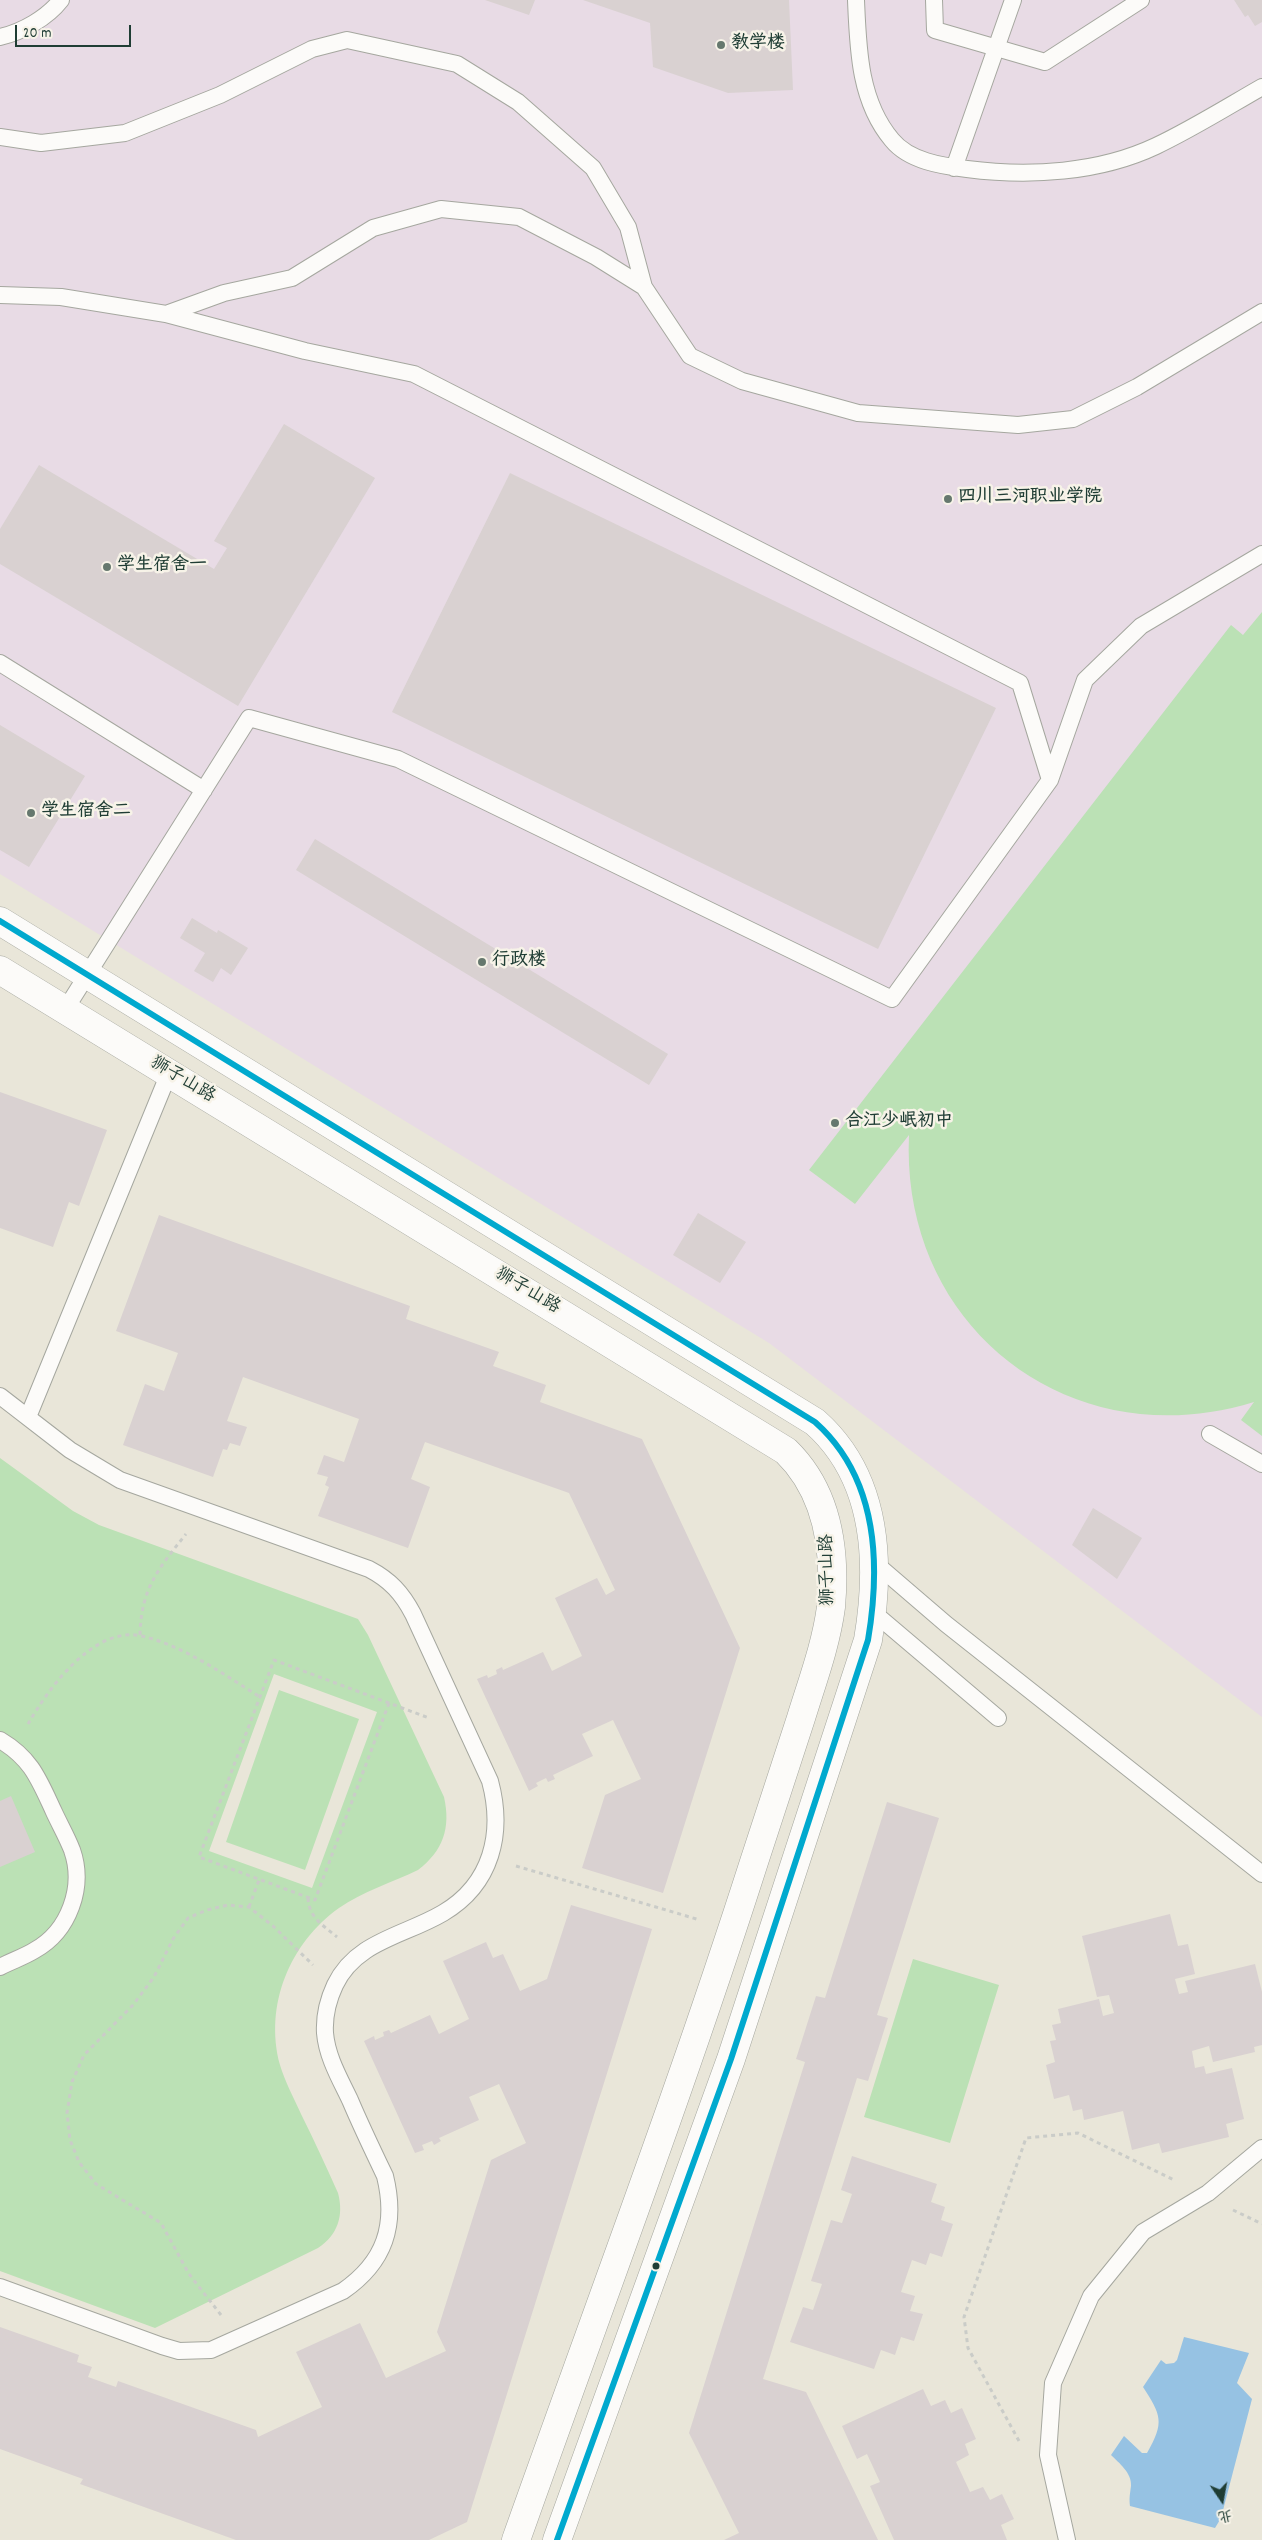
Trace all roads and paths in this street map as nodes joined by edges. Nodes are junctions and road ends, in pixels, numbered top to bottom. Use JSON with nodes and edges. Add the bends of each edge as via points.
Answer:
{"nodes":[{"id":1,"x":62,"y":0,"type":"edge"},
{"id":2,"x":856,"y":0,"type":"edge"},
{"id":3,"x":934,"y":0,"type":"edge"},
{"id":4,"x":1013,"y":0,"type":"edge"},
{"id":5,"x":1141,"y":0,"type":"edge"},
{"id":6,"x":0,"y":37,"type":"edge"},
{"id":7,"x":996,"y":48,"type":"junction"},
{"id":8,"x":1262,"y":87,"type":"edge"},
{"id":9,"x":0,"y":137,"type":"edge"},
{"id":10,"x":954,"y":168,"type":"junction"},
{"id":11,"x":644,"y":287,"type":"junction"},
{"id":12,"x":0,"y":295,"type":"edge"},
{"id":13,"x":1262,"y":312,"type":"edge"},
{"id":14,"x":166,"y":314,"type":"junction"},
{"id":15,"x":1262,"y":554,"type":"edge"},
{"id":16,"x":0,"y":664,"type":"edge"},
{"id":17,"x":1050,"y":780,"type":"junction"},
{"id":18,"x":204,"y":790,"type":"junction"},
{"id":19,"x":0,"y":921,"type":"edge"},
{"id":20,"x":0,"y":970,"type":"edge"},
{"id":21,"x":87,"y":974,"type":"junction"},
{"id":22,"x":65,"y":1010,"type":"junction"},
{"id":23,"x":169,"y":1073,"type":"junction"},
{"id":24,"x":0,"y":1396,"type":"edge"},
{"id":25,"x":28,"y":1417,"type":"junction"},
{"id":26,"x":1210,"y":1434,"type":"dead end"},
{"id":27,"x":1262,"y":1464,"type":"edge"},
{"id":28,"x":204,"y":1510,"type":"junction"},
{"id":29,"x":875,"y":1562,"type":"junction"},
{"id":30,"x":872,"y":1612,"type":"junction"},
{"id":31,"x":140,"y":1635,"type":"junction"},
{"id":32,"x":260,"y":1696,"type":"junction"},
{"id":33,"x":389,"y":1703,"type":"junction"},
{"id":34,"x":998,"y":1718,"type":"dead end"},
{"id":35,"x":467,"y":1732,"type":"junction"},
{"id":36,"x":7,"y":1744,"type":"edge"},
{"id":37,"x":489,"y":1858,"type":"junction"},
{"id":38,"x":1262,"y":1874,"type":"edge"},
{"id":39,"x":259,"y":1880,"type":"junction"},
{"id":40,"x":308,"y":1898,"type":"junction"},
{"id":41,"x":249,"y":1908,"type":"junction"},
{"id":42,"x":733,"y":1929,"type":"junction"},
{"id":43,"x":358,"y":1956,"type":"junction"},
{"id":44,"x":0,"y":1966,"type":"edge"},
{"id":45,"x":335,"y":1986,"type":"junction"},
{"id":46,"x":1262,"y":2148,"type":"edge"},
{"id":47,"x":1204,"y":2195,"type":"junction"},
{"id":48,"x":1262,"y":2224,"type":"edge"},
{"id":49,"x":0,"y":2286,"type":"edge"},
{"id":50,"x":240,"y":2339,"type":"junction"},
{"id":51,"x":1050,"y":2466,"type":"junction"},
{"id":52,"x":516,"y":2540,"type":"edge"},
{"id":53,"x":557,"y":2540,"type":"edge"},
{"id":54,"x":1067,"y":2540,"type":"edge"}],
"edges":[{"from":1,"to":6,"type":"lane","via":[[42,18]]},
{"from":2,"to":10,"type":"lane","via":[[862,76],[880,122],[900,149],[924,161]]},
{"from":3,"to":7,"type":"lane","via":[[935,30]]},
{"from":4,"to":7,"type":"lane"},
{"from":5,"to":7,"type":"lane","via":[[1045,62]]},
{"from":7,"to":10,"type":"lane"},
{"from":8,"to":10,"type":"lane","via":[[1155,147],[1114,161],[1083,168],[997,173]]},
{"from":9,"to":11,"type":"lane","via":[[41,143],[124,133],[220,95],[312,48],[347,40],[457,64],[518,102],[593,168],[628,227]]},
{"from":11,"to":13,"type":"lane","via":[[690,356],[742,381],[858,413],[1018,425],[1073,419],[1137,387]]},
{"from":11,"to":14,"type":"lane","via":[[596,257],[519,217],[441,209],[374,228],[292,278],[224,293]]},
{"from":12,"to":14,"type":"lane","via":[[61,296]]},
{"from":14,"to":17,"type":"lane","via":[[305,351],[414,374],[1020,683]]},
{"from":15,"to":17,"type":"lane","via":[[1141,626],[1085,680]]},
{"from":16,"to":18,"type":"lane"},
{"from":17,"to":18,"type":"lane","via":[[892,999],[398,760],[249,718]]},
{"from":18,"to":21,"type":"lane"},
{"from":19,"to":21,"type":"street"},
{"from":20,"to":22,"type":"street","name":"狮子山路"},
{"from":21,"to":22,"type":"lane"},
{"from":21,"to":29,"type":"street","via":[[815,1422],[837,1445],[856,1476]]},
{"from":22,"to":23,"type":"street","name":"狮子山路"},
{"from":23,"to":25,"type":"lane"},
{"from":23,"to":42,"type":"street","name":"狮子山路","via":[[778,1446],[799,1463],[828,1524],[832,1581],[830,1609],[826,1637],[810,1690]]},
{"from":24,"to":25,"type":"lane"},
{"from":25,"to":28,"type":"lane","via":[[70,1450],[120,1480]]},
{"from":26,"to":27,"type":"lane"},
{"from":28,"to":31,"type":"path","via":[[151,1583],[141,1611]]},
{"from":28,"to":35,"type":"lane","via":[[369,1569],[392,1583],[413,1614]]},
{"from":29,"to":30,"type":"street"},
{"from":29,"to":38,"type":"lane","via":[[946,1624]]},
{"from":30,"to":34,"type":"lane"},
{"from":30,"to":53,"type":"street","via":[[865,1650],[731,2060]]},
{"from":31,"to":32,"type":"path","via":[[174,1647]]},
{"from":31,"to":36,"type":"path","via":[[108,1640],[70,1667]]},
{"from":32,"to":33,"type":"path","via":[[274,1660]]},
{"from":32,"to":39,"type":"path","via":[[199,1857]]},
{"from":33,"to":35,"type":"path"},
{"from":33,"to":40,"type":"path","via":[[315,1900]]},
{"from":35,"to":37,"type":"lane","via":[[490,1781],[496,1803],[497,1825]]},
{"from":36,"to":44,"type":"lane","via":[[36,1772],[72,1851],[76,1885],[70,1908],[52,1938],[36,1950]]},
{"from":37,"to":42,"type":"path"},
{"from":37,"to":43,"type":"lane","via":[[474,1885],[443,1913],[368,1948]]},
{"from":39,"to":40,"type":"path"},
{"from":39,"to":41,"type":"path"},
{"from":40,"to":43,"type":"path","via":[[311,1914],[317,1922]]},
{"from":41,"to":45,"type":"path","via":[[274,1926]]},
{"from":41,"to":50,"type":"path","via":[[228,1904],[188,1918],[173,1939],[154,1977],[133,2005],[84,2055],[72,2082],[67,2113],[70,2140],[79,2162],[96,2184],[161,2223],[189,2274]]},
{"from":42,"to":52,"type":"street","name":"狮子山路"},
{"from":43,"to":45,"type":"lane"},
{"from":45,"to":50,"type":"lane","via":[[326,2014],[328,2052],[385,2176],[390,2196],[387,2236],[370,2267],[343,2291]]},
{"from":46,"to":47,"type":"lane"},
{"from":47,"to":48,"type":"path"},
{"from":47,"to":51,"type":"lane","via":[[1142,2232],[1091,2296],[1053,2383]]},
{"from":47,"to":51,"type":"path","via":[[1078,2133],[1026,2138],[964,2317],[968,2348],[1030,2460]]},
{"from":49,"to":50,"type":"lane","via":[[178,2351],[211,2350]]},
{"from":51,"to":54,"type":"lane"}]}
